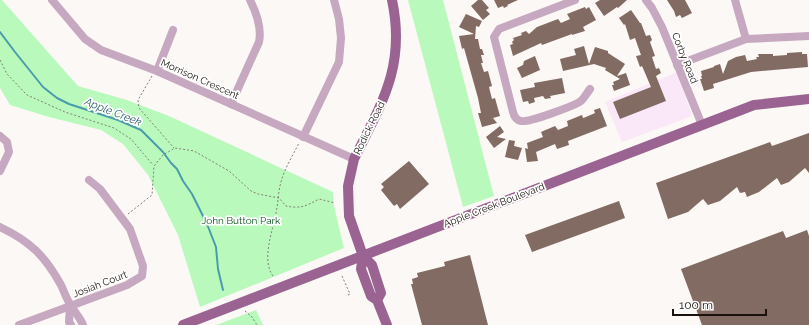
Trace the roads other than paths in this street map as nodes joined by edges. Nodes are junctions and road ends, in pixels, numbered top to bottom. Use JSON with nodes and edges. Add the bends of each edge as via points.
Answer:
{"nodes":[{"id":1,"x":52,"y":0,"type":"edge"},
{"id":2,"x":250,"y":0,"type":"edge"},
{"id":3,"x":334,"y":0,"type":"edge"},
{"id":4,"x":392,"y":0,"type":"edge"},
{"id":5,"x":574,"y":0,"type":"edge"},
{"id":6,"x":646,"y":0,"type":"edge"},
{"id":7,"x":735,"y":0,"type":"edge"},
{"id":8,"x":173,"y":30,"type":"dead end"},
{"id":9,"x":809,"y":36,"type":"edge"},
{"id":10,"x":746,"y":39,"type":"junction"},
{"id":11,"x":677,"y":65,"type":"junction"},
{"id":12,"x":155,"y":74,"type":"junction"},
{"id":13,"x":590,"y":89,"type":"dead end"},
{"id":14,"x":809,"y":99,"type":"edge"},
{"id":15,"x":231,"y":104,"type":"junction"},
{"id":16,"x":702,"y":125,"type":"junction"},
{"id":17,"x":0,"y":136,"type":"edge"},
{"id":18,"x":301,"y":140,"type":"junction"},
{"id":19,"x":354,"y":159,"type":"junction"},
{"id":20,"x":0,"y":171,"type":"edge"},
{"id":21,"x":89,"y":180,"type":"dead end"},
{"id":22,"x":0,"y":227,"type":"edge"},
{"id":23,"x":363,"y":256,"type":"junction"},
{"id":24,"x":70,"y":306,"type":"junction"},
{"id":25,"x":19,"y":325,"type":"edge"},
{"id":26,"x":71,"y":325,"type":"edge"},
{"id":27,"x":83,"y":325,"type":"edge"},
{"id":28,"x":183,"y":325,"type":"edge"},
{"id":29,"x":387,"y":325,"type":"edge"}],
"edges":[{"from":1,"to":12,"type":"street","name":"Morrison Crescent","via":[[93,45],[130,60]]},
{"from":2,"to":15,"type":"street","via":[[261,34]]},
{"from":3,"to":18,"type":"street","via":[[341,38],[339,62]]},
{"from":4,"to":19,"type":"main road","name":"Rodick Road","via":[[396,39],[390,82]]},
{"from":5,"to":13,"type":"street","via":[[499,29],[494,37],[512,112],[516,119],[536,119],[575,104],[582,100]]},
{"from":6,"to":11,"type":"street","name":"Corby Road","via":[[662,27]]},
{"from":7,"to":10,"type":"street"},
{"from":8,"to":12,"type":"street"},
{"from":9,"to":10,"type":"street"},
{"from":10,"to":11,"type":"street"},
{"from":11,"to":16,"type":"street","name":"Corby Road"},
{"from":12,"to":15,"type":"street","name":"Morrison Crescent"},
{"from":14,"to":16,"type":"main road","name":"Apple Creek Boulevard","via":[[754,105]]},
{"from":15,"to":18,"type":"street","name":"Morrison Crescent"},
{"from":16,"to":23,"type":"main road","name":"Apple Creek Boulevard"},
{"from":17,"to":20,"type":"street","via":[[7,142],[9,152]]},
{"from":18,"to":19,"type":"street","name":"Morrison Crescent"},
{"from":19,"to":23,"type":"main road","name":"Rodick Road","via":[[348,186],[349,216]]},
{"from":21,"to":24,"type":"street","name":"Josiah Court","via":[[100,189],[130,229],[143,266],[142,276],[127,285]]},
{"from":22,"to":24,"type":"street","via":[[17,235],[40,253],[50,266]]},
{"from":23,"to":28,"type":"main road","name":"Apple Creek Boulevard"},
{"from":23,"to":29,"type":"main road","name":"Rodick Road","via":[[361,269],[371,296],[378,300]]},
{"from":24,"to":25,"type":"street"},
{"from":24,"to":26,"type":"street"},
{"from":24,"to":27,"type":"street"}]}
